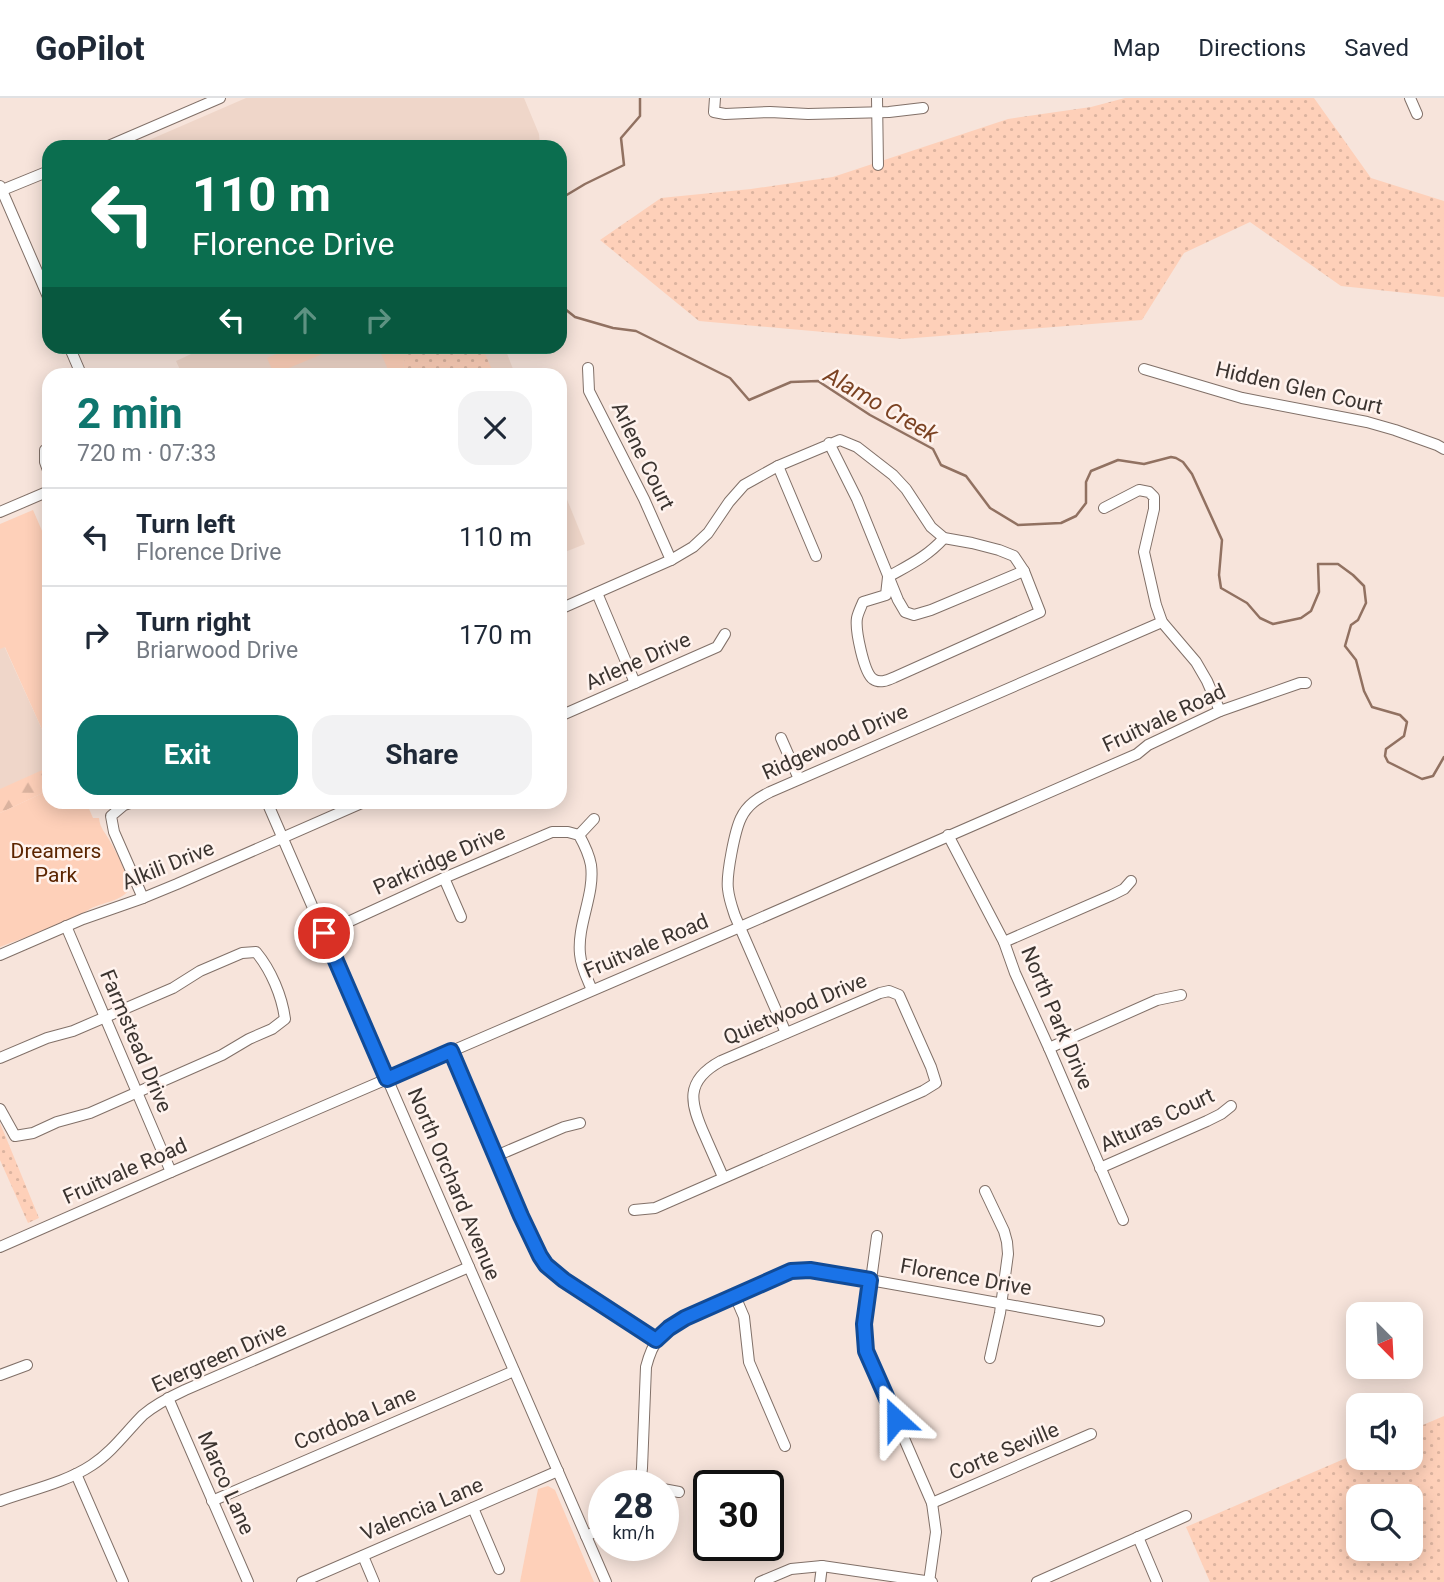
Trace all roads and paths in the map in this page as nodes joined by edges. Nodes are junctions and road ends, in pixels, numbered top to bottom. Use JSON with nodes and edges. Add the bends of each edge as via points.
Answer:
{"nodes":[{"id":1,"x":219,"y":98,"type":"edge"},
{"id":2,"x":715,"y":98,"type":"edge"},
{"id":3,"x":877,"y":98,"type":"edge"},
{"id":4,"x":1410,"y":98,"type":"edge"},
{"id":5,"x":923,"y":108,"type":"dead end"},
{"id":6,"x":877,"y":112,"type":"junction"},
{"id":7,"x":1417,"y":114,"type":"dead end"},
{"id":8,"x":122,"y":140,"type":"edge"},
{"id":9,"x":878,"y":165,"type":"dead end"},
{"id":10,"x":42,"y":174,"type":"edge"},
{"id":11,"x":1,"y":189,"type":"edge"},
{"id":12,"x":42,"y":283,"type":"edge"},
{"id":13,"x":588,"y":369,"type":"dead end"},
{"id":14,"x":1144,"y":369,"type":"dead end"},
{"id":15,"x":830,"y":443,"type":"junction"},
{"id":16,"x":1444,"y":449,"type":"edge"},
{"id":17,"x":778,"y":466,"type":"junction"},
{"id":18,"x":42,"y":494,"type":"edge"},
{"id":19,"x":1104,"y":508,"type":"dead end"},
{"id":20,"x":0,"y":512,"type":"edge"},
{"id":21,"x":944,"y":538,"type":"junction"},
{"id":22,"x":816,"y":556,"type":"dead end"},
{"id":23,"x":671,"y":560,"type":"junction"},
{"id":24,"x":1024,"y":571,"type":"junction"},
{"id":25,"x":888,"y":577,"type":"junction"},
{"id":26,"x":597,"y":593,"type":"junction"},
{"id":27,"x":567,"y":606,"type":"edge"},
{"id":28,"x":1162,"y":622,"type":"junction"},
{"id":29,"x":725,"y":635,"type":"dead end"},
{"id":30,"x":635,"y":683,"type":"junction"},
{"id":31,"x":1307,"y":683,"type":"dead end"},
{"id":32,"x":1220,"y":711,"type":"junction"},
{"id":33,"x":567,"y":713,"type":"edge"},
{"id":34,"x":781,"y":738,"type":"dead end"},
{"id":35,"x":799,"y":779,"type":"junction"},
{"id":36,"x":119,"y":809,"type":"edge"},
{"id":37,"x":270,"y":809,"type":"edge"},
{"id":38,"x":348,"y":809,"type":"edge"},
{"id":39,"x":594,"y":820,"type":"dead end"},
{"id":40,"x":579,"y":835,"type":"junction"},
{"id":41,"x":948,"y":835,"type":"junction"},
{"id":42,"x":283,"y":837,"type":"junction"},
{"id":43,"x":444,"y":878,"type":"junction"},
{"id":44,"x":1131,"y":881,"type":"dead end"},
{"id":45,"x":143,"y":898,"type":"junction"},
{"id":46,"x":461,"y":917,"type":"dead end"},
{"id":47,"x":66,"y":926,"type":"junction"},
{"id":48,"x":740,"y":927,"type":"junction"},
{"id":49,"x":324,"y":933,"type":"junction"},
{"id":50,"x":1004,"y":942,"type":"junction"},
{"id":51,"x":0,"y":955,"type":"edge"},
{"id":52,"x":592,"y":990,"type":"junction"},
{"id":53,"x":1181,"y":995,"type":"dead end"},
{"id":54,"x":104,"y":1017,"type":"junction"},
{"id":55,"x":786,"y":1033,"type":"junction"},
{"id":56,"x":1049,"y":1048,"type":"junction"},
{"id":57,"x":451,"y":1051,"type":"junction"},
{"id":58,"x":0,"y":1058,"type":"edge"},
{"id":59,"x":387,"y":1079,"type":"junction"},
{"id":60,"x":137,"y":1092,"type":"junction"},
{"id":61,"x":1231,"y":1106,"type":"dead end"},
{"id":62,"x":0,"y":1109,"type":"edge"},
{"id":63,"x":580,"y":1123,"type":"dead end"},
{"id":64,"x":496,"y":1156,"type":"junction"},
{"id":65,"x":1100,"y":1168,"type":"junction"},
{"id":66,"x":171,"y":1172,"type":"junction"},
{"id":67,"x":723,"y":1177,"type":"junction"},
{"id":68,"x":985,"y":1191,"type":"dead end"},
{"id":69,"x":634,"y":1210,"type":"dead end"},
{"id":70,"x":1123,"y":1220,"type":"dead end"},
{"id":71,"x":877,"y":1236,"type":"dead end"},
{"id":72,"x":0,"y":1247,"type":"edge"},
{"id":73,"x":469,"y":1267,"type":"junction"},
{"id":74,"x":870,"y":1280,"type":"junction"},
{"id":75,"x":735,"y":1296,"type":"junction"},
{"id":76,"x":1001,"y":1303,"type":"junction"},
{"id":77,"x":1099,"y":1321,"type":"dead end"},
{"id":78,"x":656,"y":1340,"type":"junction"},
{"id":79,"x":990,"y":1358,"type":"dead end"},
{"id":80,"x":27,"y":1365,"type":"dead end"},
{"id":81,"x":514,"y":1371,"type":"junction"},
{"id":82,"x":0,"y":1375,"type":"edge"},
{"id":83,"x":168,"y":1398,"type":"junction"},
{"id":84,"x":1091,"y":1434,"type":"dead end"},
{"id":85,"x":785,"y":1446,"type":"dead end"},
{"id":86,"x":642,"y":1470,"type":"edge"},
{"id":87,"x":558,"y":1471,"type":"junction"},
{"id":88,"x":76,"y":1474,"type":"junction"},
{"id":89,"x":0,"y":1501,"type":"edge"},
{"id":90,"x":212,"y":1501,"type":"junction"},
{"id":91,"x":932,"y":1503,"type":"junction"},
{"id":92,"x":473,"y":1508,"type":"junction"},
{"id":93,"x":1186,"y":1517,"type":"dead end"},
{"id":94,"x":586,"y":1536,"type":"joint"},
{"id":95,"x":1138,"y":1537,"type":"junction"},
{"id":96,"x":363,"y":1556,"type":"junction"},
{"id":97,"x":822,"y":1566,"type":"junction"},
{"id":98,"x":499,"y":1569,"type":"dead end"},
{"id":99,"x":123,"y":1582,"type":"edge"},
{"id":100,"x":248,"y":1582,"type":"edge"},
{"id":101,"x":302,"y":1582,"type":"edge"},
{"id":102,"x":374,"y":1582,"type":"edge"},
{"id":103,"x":606,"y":1582,"type":"edge"},
{"id":104,"x":760,"y":1582,"type":"edge"},
{"id":105,"x":820,"y":1582,"type":"edge"},
{"id":106,"x":930,"y":1582,"type":"edge"},
{"id":107,"x":1037,"y":1582,"type":"edge"},
{"id":108,"x":1157,"y":1582,"type":"edge"}],
"edges":[{"from":1,"to":8,"type":"street"},
{"from":2,"to":6,"type":"street","via":[[714,112],[725,114]]},
{"from":3,"to":6,"type":"street"},
{"from":4,"to":7,"type":"street"},
{"from":5,"to":6,"type":"street"},
{"from":6,"to":9,"type":"street"},
{"from":10,"to":11,"type":"street"},
{"from":11,"to":12,"type":"street"},
{"from":13,"to":23,"type":"street","name":"Arlene Court","via":[[589,391]]},
{"from":14,"to":16,"type":"street","name":"Hidden Glen Court","via":[[1242,398],[1367,422]]},
{"from":15,"to":17,"type":"street"},
{"from":15,"to":21,"type":"street","via":[[840,440],[857,447],[893,475]]},
{"from":15,"to":25,"type":"street"},
{"from":17,"to":22,"type":"street"},
{"from":17,"to":23,"type":"street","via":[[744,485],[708,533]]},
{"from":18,"to":20,"type":"street"},
{"from":19,"to":28,"type":"street","via":[[1139,490],[1154,497],[1144,552]]},
{"from":21,"to":24,"type":"street","via":[[1014,556]]},
{"from":21,"to":25,"type":"street","via":[[932,551]]},
{"from":23,"to":26,"type":"street"},
{"from":24,"to":25,"type":"street","via":[[914,615],[905,612]]},
{"from":24,"to":25,"type":"street","via":[[1040,612],[895,677],[876,681],[865,664],[857,618],[863,602],[886,595]]},
{"from":26,"to":27,"type":"street"},
{"from":26,"to":30,"type":"street"},
{"from":28,"to":32,"type":"street","via":[[1196,662]]},
{"from":28,"to":35,"type":"street","name":"Ridgewood Drive"},
{"from":29,"to":30,"type":"street","name":"Arlene Drive","via":[[717,647]]},
{"from":30,"to":33,"type":"street","name":"Arlene Drive"},
{"from":31,"to":32,"type":"street","name":"Fruitvale Road"},
{"from":32,"to":41,"type":"street","name":"Fruitvale Road","via":[[1137,754]]},
{"from":34,"to":35,"type":"street"},
{"from":35,"to":48,"type":"street","name":"Ridgewood Drive","via":[[757,798],[741,818],[727,886]]},
{"from":36,"to":45,"type":"street","via":[[111,816],[114,832]]},
{"from":37,"to":42,"type":"street","name":"North Orchard Avenue"},
{"from":38,"to":42,"type":"street"},
{"from":39,"to":40,"type":"street"},
{"from":40,"to":43,"type":"street","name":"Parkridge Drive","via":[[552,832]]},
{"from":40,"to":52,"type":"street","via":[[591,868],[580,954]]},
{"from":41,"to":48,"type":"street","name":"Fruitvale Road"},
{"from":41,"to":50,"type":"street","name":"North Park Drive"},
{"from":42,"to":45,"type":"street","name":"Alkili Drive"},
{"from":42,"to":49,"type":"street","name":"North Orchard Avenue"},
{"from":43,"to":46,"type":"street"},
{"from":43,"to":49,"type":"street","name":"Parkridge Drive"},
{"from":44,"to":50,"type":"street","via":[[1112,895]]},
{"from":45,"to":47,"type":"street","name":"Alkili Drive"},
{"from":47,"to":51,"type":"street","name":"Alkili Drive"},
{"from":47,"to":54,"type":"street","name":"Farmstead Drive"},
{"from":48,"to":52,"type":"street","name":"Fruitvale Road"},
{"from":48,"to":55,"type":"street","name":"Ridgewood Drive"},
{"from":49,"to":59,"type":"street","name":"North Orchard Avenue"},
{"from":50,"to":56,"type":"street","name":"North Park Drive"},
{"from":52,"to":57,"type":"street","name":"Fruitvale Road"},
{"from":53,"to":56,"type":"street","via":[[1157,1000]]},
{"from":54,"to":58,"type":"street"},
{"from":54,"to":60,"type":"street","name":"Farmstead Drive"},
{"from":54,"to":60,"type":"street","via":[[242,953],[256,952],[265,963],[285,1019],[222,1055]]},
{"from":55,"to":67,"type":"street","name":"Quietwood Drive","via":[[714,1065],[695,1087],[694,1112]]},
{"from":55,"to":67,"type":"street","name":"Quietwood Drive","via":[[880,993],[895,992],[903,1001],[936,1083]]},
{"from":56,"to":65,"type":"street","name":"North Park Drive"},
{"from":57,"to":59,"type":"street","name":"Fruitvale Road"},
{"from":57,"to":64,"type":"street"},
{"from":59,"to":66,"type":"street","name":"Fruitvale Road"},
{"from":59,"to":73,"type":"street","name":"North Orchard Avenue"},
{"from":60,"to":62,"type":"street","via":[[90,1113],[15,1136]]},
{"from":60,"to":66,"type":"street","name":"Farmstead Drive"},
{"from":61,"to":65,"type":"street","name":"Alturas Court"},
{"from":63,"to":64,"type":"street"},
{"from":64,"to":78,"type":"street","via":[[546,1265]]},
{"from":65,"to":70,"type":"street","name":"North Park Drive"},
{"from":66,"to":72,"type":"street","name":"Fruitvale Road"},
{"from":67,"to":69,"type":"street","via":[[655,1208]]},
{"from":68,"to":76,"type":"street","via":[[1007,1242]]},
{"from":71,"to":74,"type":"street"},
{"from":73,"to":81,"type":"street","name":"North Orchard Avenue"},
{"from":73,"to":83,"type":"street","name":"Evergreen Drive"},
{"from":74,"to":75,"type":"street","name":"Florence Drive","via":[[799,1269]]},
{"from":74,"to":76,"type":"street","name":"Florence Drive"},
{"from":74,"to":91,"type":"street","via":[[864,1324],[866,1351]]},
{"from":75,"to":78,"type":"street","name":"Florence Drive","via":[[685,1318]]},
{"from":75,"to":85,"type":"street","via":[[744,1317],[750,1362]]},
{"from":76,"to":77,"type":"street","name":"Florence Drive"},
{"from":76,"to":79,"type":"street"},
{"from":78,"to":86,"type":"street","via":[[646,1367]]},
{"from":80,"to":82,"type":"street"},
{"from":81,"to":87,"type":"street","name":"North Orchard Avenue"},
{"from":81,"to":90,"type":"street","name":"Cordoba Lane"},
{"from":83,"to":88,"type":"street","name":"Evergreen Drive","via":[[142,1416],[106,1455]]},
{"from":83,"to":90,"type":"street","name":"Marco Lane"},
{"from":84,"to":91,"type":"street","name":"Corte Seville"},
{"from":87,"to":92,"type":"street","name":"Valencia Lane"},
{"from":87,"to":94,"type":"street","name":"North Orchard Avenue"},
{"from":88,"to":89,"type":"street","name":"Evergreen Drive"},
{"from":88,"to":99,"type":"street"},
{"from":90,"to":100,"type":"street","name":"Marco Lane"},
{"from":91,"to":106,"type":"street","via":[[936,1532]]},
{"from":92,"to":96,"type":"street","name":"Valencia Lane"},
{"from":92,"to":98,"type":"street"},
{"from":93,"to":95,"type":"street"},
{"from":94,"to":103,"type":"street","name":"North Orchard Avenue"},
{"from":95,"to":107,"type":"street"},
{"from":95,"to":108,"type":"street"},
{"from":96,"to":101,"type":"street","name":"Valencia Lane"},
{"from":96,"to":102,"type":"street"},
{"from":97,"to":104,"type":"street","via":[[791,1569]]},
{"from":97,"to":105,"type":"street"},
{"from":97,"to":106,"type":"street"}]}
